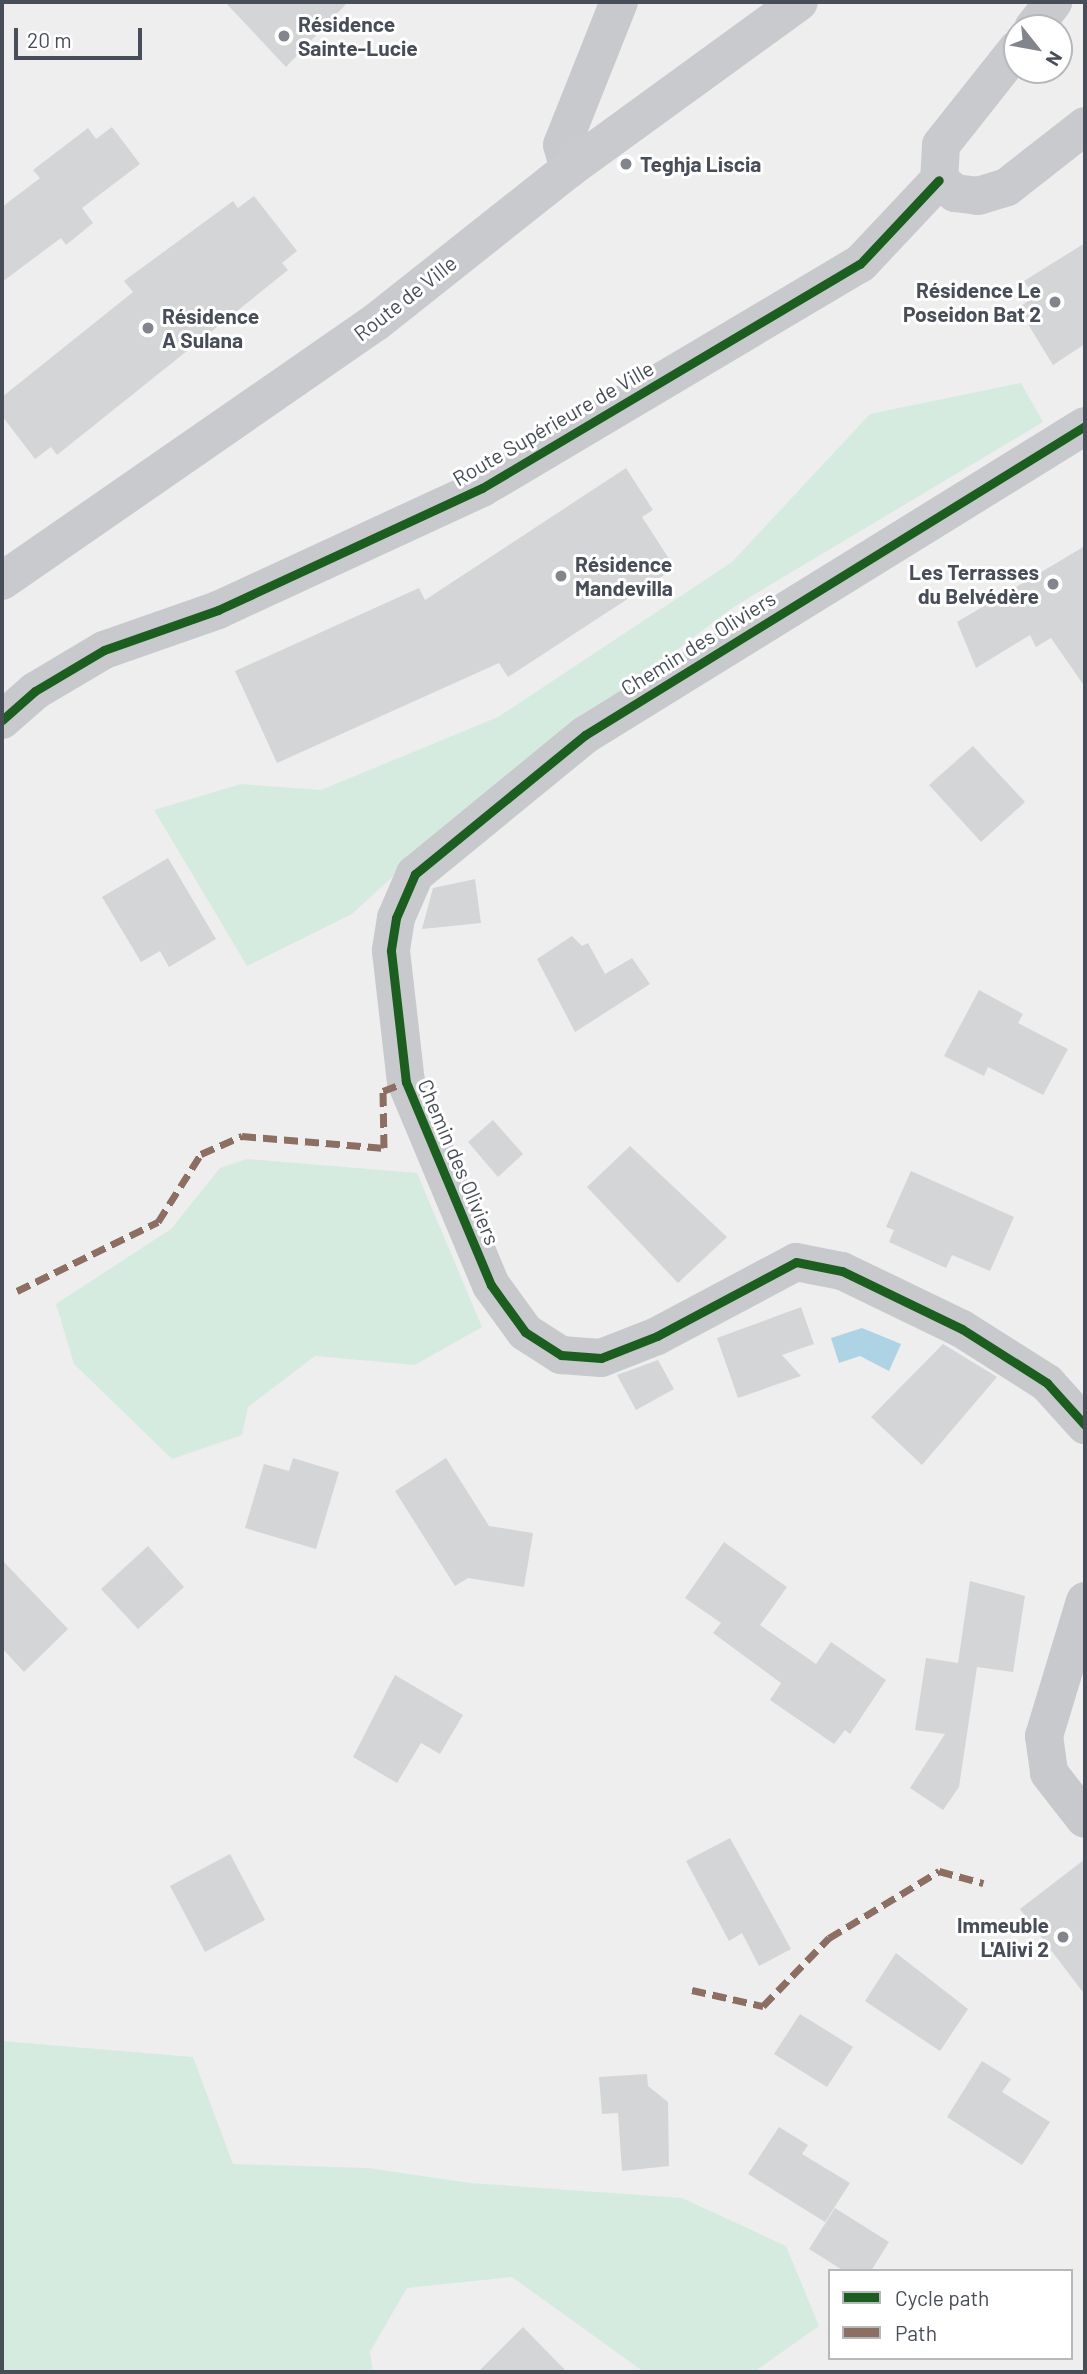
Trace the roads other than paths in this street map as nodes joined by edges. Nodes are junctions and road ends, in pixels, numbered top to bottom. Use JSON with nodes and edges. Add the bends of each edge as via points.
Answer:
{"nodes":[{"id":1,"x":619,"y":2,"type":"edge"},
{"id":2,"x":799,"y":2,"type":"edge"},
{"id":3,"x":1003,"y":67,"type":"edge"},
{"id":4,"x":1085,"y":126,"type":"edge"},
{"id":5,"x":569,"y":169,"type":"junction"},
{"id":6,"x":939,"y":180,"type":"junction"},
{"id":7,"x":1085,"y":426,"type":"edge"},
{"id":8,"x":2,"y":581,"type":"edge"},
{"id":9,"x":2,"y":720,"type":"edge"},
{"id":10,"x":1085,"y":1425,"type":"edge"},
{"id":11,"x":1085,"y":1601,"type":"edge"},
{"id":12,"x":1085,"y":1819,"type":"edge"}],
"edges":[{"from":1,"to":5,"type":"street","via":[[562,145]]},
{"from":2,"to":5,"type":"street","name":"Route de Ville"},
{"from":3,"to":6,"type":"street","via":[[941,145]]},
{"from":4,"to":6,"type":"street","via":[[1007,187],[978,196],[955,193]]},
{"from":5,"to":8,"type":"street","name":"Route de Ville","via":[[376,322]]},
{"from":6,"to":9,"type":"street","name":"Route Supérieure de Ville","via":[[860,264],[482,488],[218,610],[104,650],[35,691]]},
{"from":7,"to":10,"type":"street","name":"Chemin des Oliviers","via":[[585,735],[415,874],[396,918],[391,951],[406,1082],[491,1285],[525,1332],[561,1355],[601,1358],[657,1336],[796,1262],[842,1271],[962,1329],[1047,1383]]},
{"from":11,"to":12,"type":"street","via":[[1044,1736],[1049,1773]]}]}
